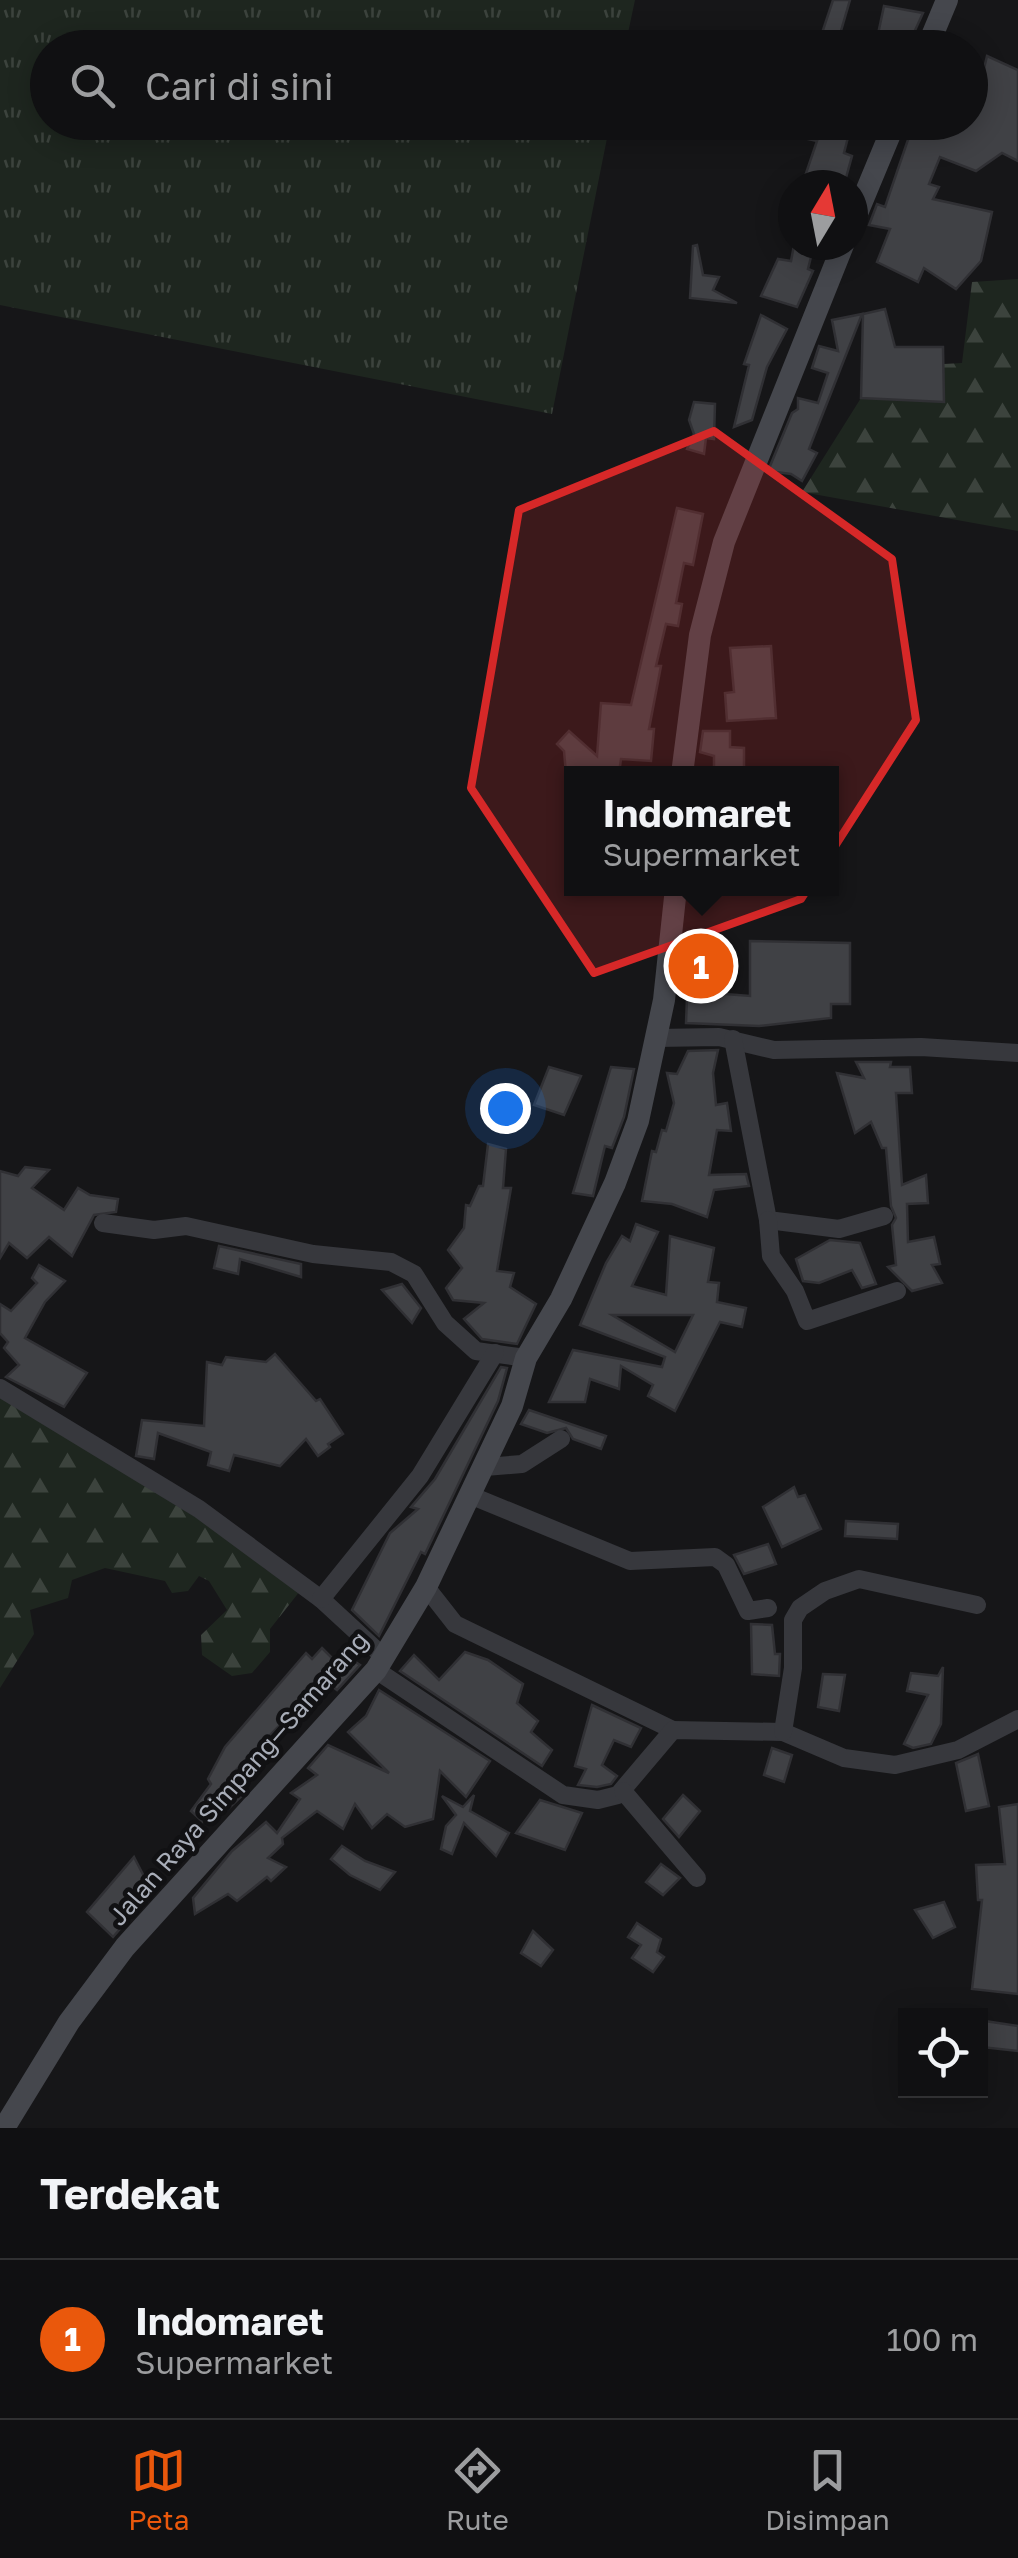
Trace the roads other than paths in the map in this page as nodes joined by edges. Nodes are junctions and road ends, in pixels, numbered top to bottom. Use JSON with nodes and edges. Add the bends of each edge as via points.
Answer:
{"nodes":[{"id":1,"x":948,"y":0,"type":"edge"},
{"id":2,"x":935,"y":30,"type":"edge"},
{"id":3,"x":888,"y":140,"type":"edge"},
{"id":4,"x":868,"y":187,"type":"edge"},
{"id":5,"x":838,"y":260,"type":"edge"},
{"id":6,"x":683,"y":766,"type":"edge"},
{"id":7,"x":675,"y":896,"type":"edge"},
{"id":8,"x":656,"y":1038,"type":"junction"},
{"id":9,"x":733,"y":1039,"type":"junction"},
{"id":10,"x":1018,"y":1053,"type":"edge"},
{"id":11,"x":884,"y":1216,"type":"dead end"},
{"id":12,"x":768,"y":1220,"type":"junction"},
{"id":13,"x":103,"y":1223,"type":"dead end"},
{"id":14,"x":897,"y":1292,"type":"dead end"},
{"id":15,"x":494,"y":1354,"type":"junction"},
{"id":16,"x":526,"y":1358,"type":"junction"},
{"id":17,"x":0,"y":1388,"type":"edge"},
{"id":18,"x":560,"y":1439,"type":"dead end"},
{"id":19,"x":485,"y":1467,"type":"junction"},
{"id":20,"x":472,"y":1496,"type":"junction"},
{"id":21,"x":426,"y":1587,"type":"junction"},
{"id":22,"x":322,"y":1600,"type":"junction"},
{"id":23,"x":977,"y":1605,"type":"dead end"},
{"id":24,"x":768,"y":1608,"type":"dead end"},
{"id":25,"x":380,"y":1664,"type":"junction"},
{"id":26,"x":1018,"y":1719,"type":"edge"},
{"id":27,"x":673,"y":1730,"type":"junction"},
{"id":28,"x":783,"y":1732,"type":"junction"},
{"id":29,"x":622,"y":1791,"type":"junction"},
{"id":30,"x":698,"y":1878,"type":"dead end"},
{"id":31,"x":4,"y":2128,"type":"edge"}],
"edges":[{"from":1,"to":2,"type":"main road"},
{"from":3,"to":4,"type":"main road"},
{"from":5,"to":6,"type":"main road","via":[[724,542],[700,634]]},
{"from":7,"to":8,"type":"main road","name":"Jalan Raya Simpang—Samarang"},
{"from":8,"to":9,"type":"street"},
{"from":8,"to":16,"type":"main road","name":"Jalan Raya Simpang—Samarang","via":[[638,1121],[615,1183]]},
{"from":9,"to":10,"type":"street","via":[[774,1050]]},
{"from":9,"to":12,"type":"street"},
{"from":11,"to":12,"type":"street","via":[[839,1229]]},
{"from":12,"to":14,"type":"street","via":[[771,1256],[807,1321]]},
{"from":13,"to":15,"type":"street","via":[[154,1230],[186,1226],[313,1254],[391,1262],[414,1274],[467,1344]]},
{"from":15,"to":16,"type":"street"},
{"from":15,"to":22,"type":"street","via":[[420,1476]]},
{"from":16,"to":19,"type":"main road","name":"Jalan Raya Simpang—Samarang"},
{"from":17,"to":22,"type":"street","via":[[199,1509]]},
{"from":18,"to":19,"type":"street","via":[[522,1464]]},
{"from":19,"to":20,"type":"main road","name":"Jalan Raya Simpang—Samarang"},
{"from":20,"to":21,"type":"main road","name":"Jalan Raya Simpang—Samarang"},
{"from":20,"to":24,"type":"street","via":[[630,1561],[719,1559],[744,1607]]},
{"from":21,"to":25,"type":"main road","name":"Jalan Raya Simpang—Samarang"},
{"from":21,"to":27,"type":"street","via":[[455,1624]]},
{"from":22,"to":25,"type":"street"},
{"from":23,"to":28,"type":"street","via":[[859,1579],[825,1590],[793,1620]]},
{"from":25,"to":29,"type":"street","via":[[563,1794],[598,1800]]},
{"from":25,"to":31,"type":"main road","name":"Jalan Raya Simpang—Samarang","via":[[125,1947]]},
{"from":26,"to":28,"type":"street","via":[[958,1750],[896,1765],[844,1758]]},
{"from":27,"to":28,"type":"street"},
{"from":27,"to":29,"type":"street"},
{"from":29,"to":30,"type":"street"}]}
